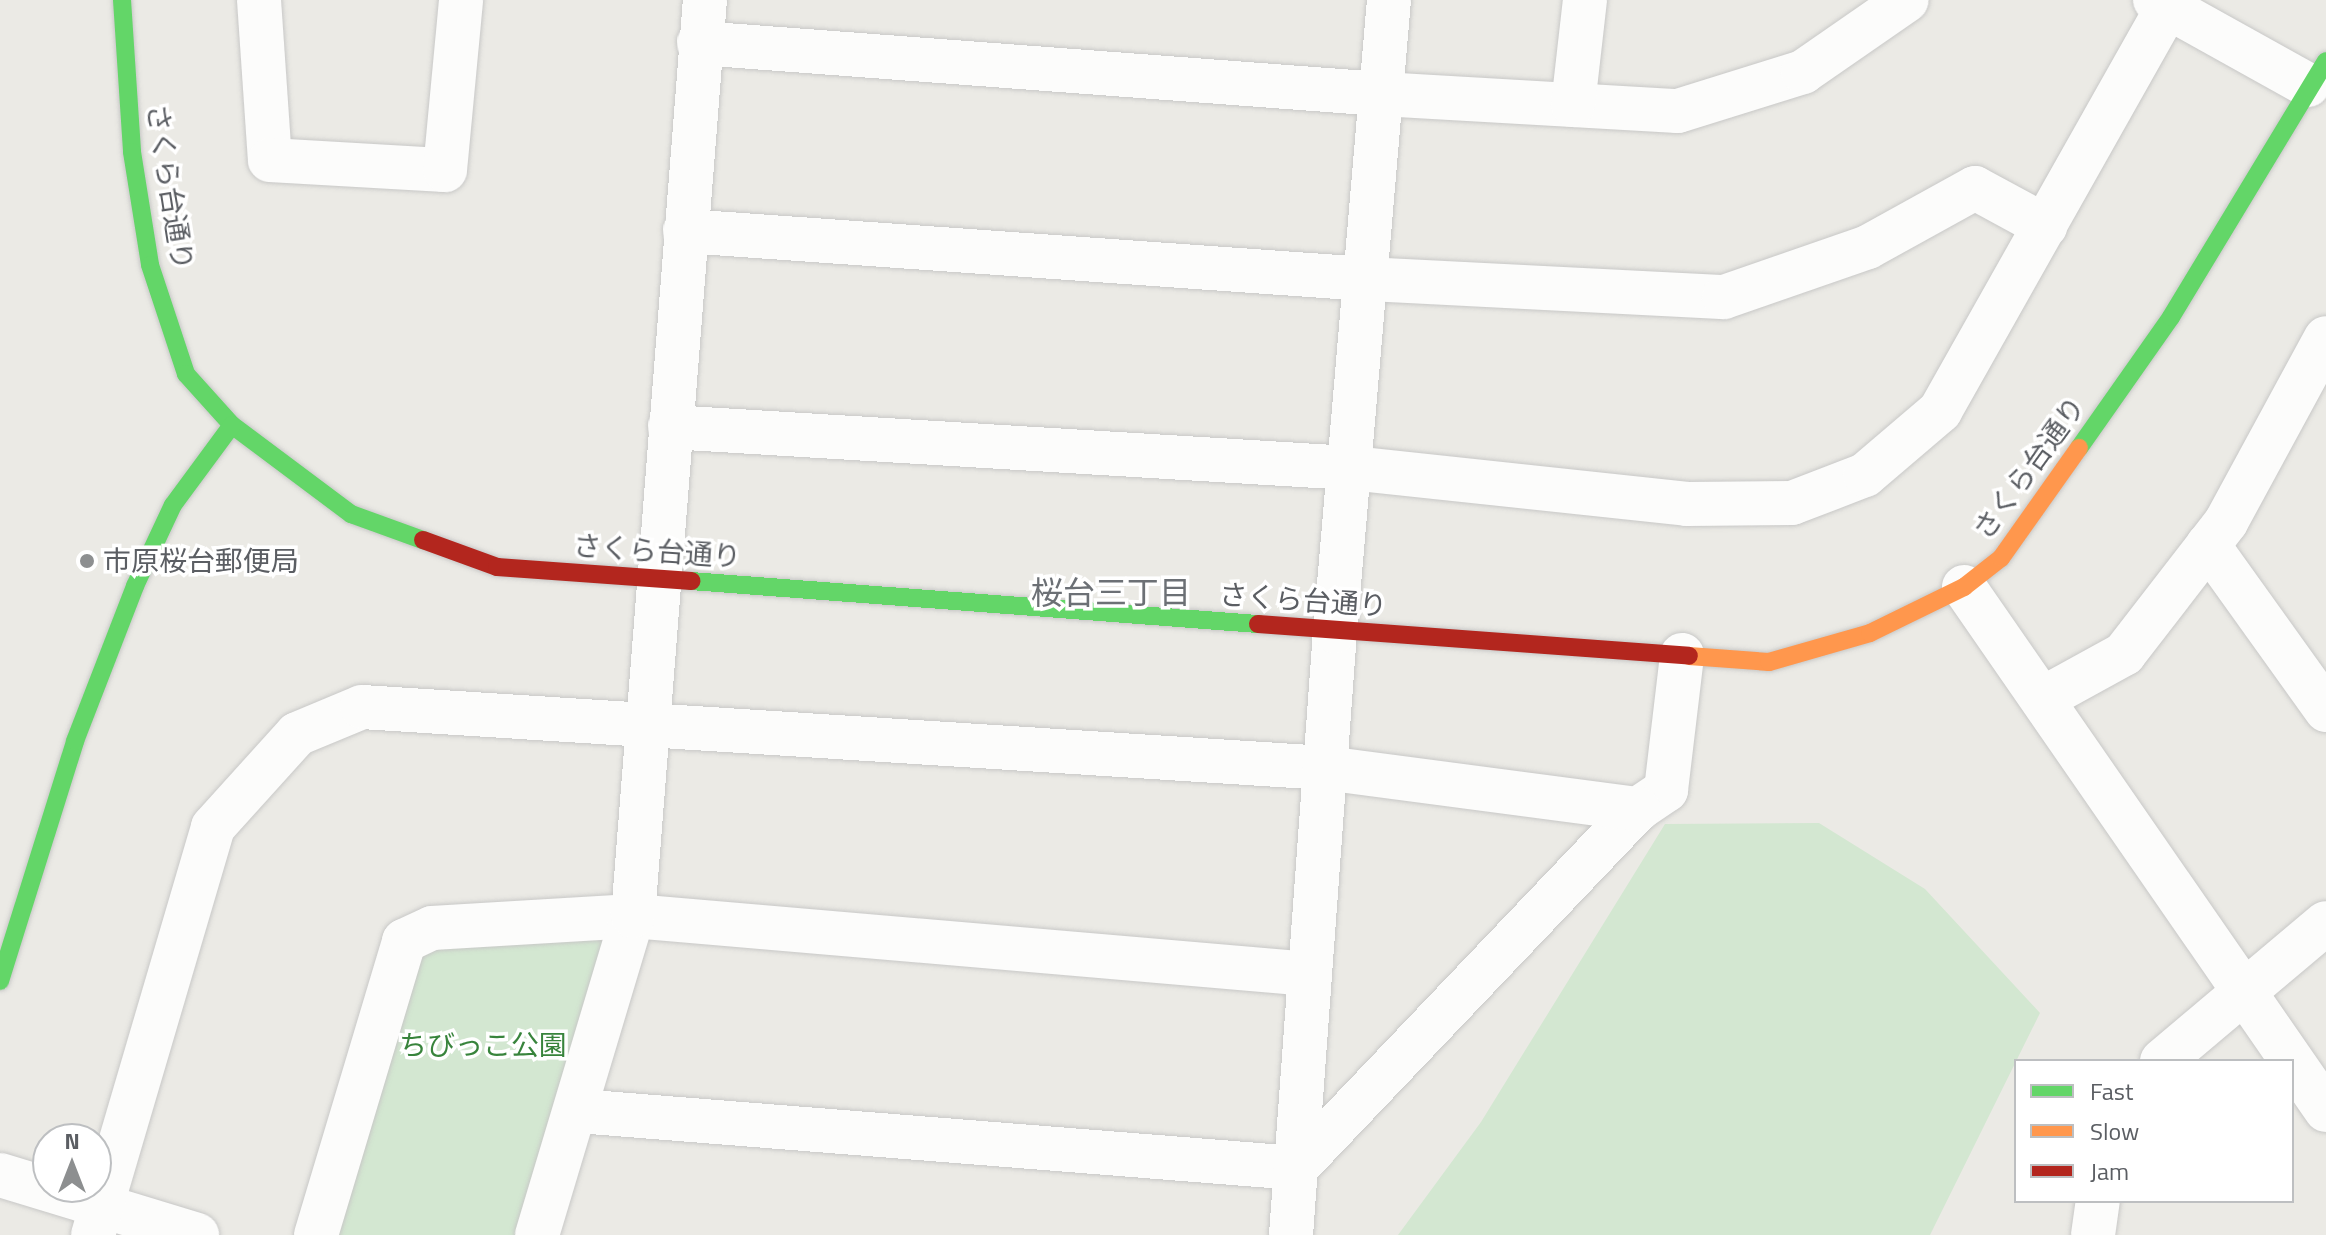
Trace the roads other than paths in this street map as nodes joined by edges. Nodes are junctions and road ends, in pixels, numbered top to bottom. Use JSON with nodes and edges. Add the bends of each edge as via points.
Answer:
{"nodes":[{"id":1,"x":122,"y":0,"type":"edge"},
{"id":2,"x":259,"y":0,"type":"edge"},
{"id":3,"x":461,"y":0,"type":"edge"},
{"id":4,"x":705,"y":0,"type":"edge"},
{"id":5,"x":1389,"y":0,"type":"edge"},
{"id":6,"x":1585,"y":0,"type":"edge"},
{"id":7,"x":1907,"y":0,"type":"edge"},
{"id":8,"x":2161,"y":5,"type":"edge"},
{"id":9,"x":699,"y":43,"type":"junction"},
{"id":10,"x":2317,"y":73,"type":"edge"},
{"id":11,"x":1381,"y":94,"type":"junction"},
{"id":12,"x":1573,"y":105,"type":"junction"},
{"id":13,"x":2045,"y":226,"type":"junction"},
{"id":14,"x":685,"y":231,"type":"junction"},
{"id":15,"x":1367,"y":279,"type":"junction"},
{"id":16,"x":2326,"y":338,"type":"edge"},
{"id":17,"x":232,"y":425,"type":"junction"},
{"id":18,"x":670,"y":427,"type":"junction"},
{"id":19,"x":1351,"y":468,"type":"junction"},
{"id":20,"x":2208,"y":545,"type":"junction"},
{"id":21,"x":659,"y":579,"type":"junction"},
{"id":22,"x":1964,"y":587,"type":"junction"},
{"id":23,"x":1335,"y":631,"type":"junction"},
{"id":24,"x":1682,"y":655,"type":"junction"},
{"id":25,"x":2321,"y":693,"type":"edge"},
{"id":26,"x":2042,"y":699,"type":"junction"},
{"id":27,"x":646,"y":726,"type":"junction"},
{"id":28,"x":1325,"y":768,"type":"junction"},
{"id":29,"x":1638,"y":809,"type":"junction"},
{"id":30,"x":633,"y":916,"type":"junction"},
{"id":31,"x":2326,"y":923,"type":"edge"},
{"id":32,"x":1310,"y":974,"type":"junction"},
{"id":33,"x":0,"y":981,"type":"edge"},
{"id":34,"x":2243,"y":989,"type":"junction"},
{"id":35,"x":2164,"y":1059,"type":"edge"},
{"id":36,"x":2291,"y":1059,"type":"edge"},
{"id":37,"x":2294,"y":1063,"type":"edge"},
{"id":38,"x":2326,"y":1110,"type":"edge"},
{"id":39,"x":578,"y":1111,"type":"junction"},
{"id":40,"x":1296,"y":1168,"type":"junction"},
{"id":41,"x":0,"y":1175,"type":"edge"},
{"id":42,"x":2098,"y":1203,"type":"edge"},
{"id":43,"x":97,"y":1220,"type":"edge"},
{"id":44,"x":197,"y":1235,"type":"edge"},
{"id":45,"x":316,"y":1235,"type":"edge"},
{"id":46,"x":537,"y":1235,"type":"edge"},
{"id":47,"x":1291,"y":1235,"type":"edge"},
{"id":48,"x":2093,"y":1235,"type":"edge"}],
"edges":[{"from":1,"to":17,"type":"street","name":"さくら台通り","via":[[132,152],[150,265],[186,374]]},
{"from":2,"to":3,"type":"street","via":[[270,160],[445,170]]},
{"from":4,"to":9,"type":"street"},
{"from":5,"to":11,"type":"street"},
{"from":6,"to":12,"type":"street"},
{"from":7,"to":12,"type":"street","via":[[1789,76],[1678,111]]},
{"from":8,"to":10,"type":"street"},
{"from":8,"to":13,"type":"street"},
{"from":9,"to":11,"type":"street"},
{"from":9,"to":14,"type":"street"},
{"from":10,"to":22,"type":"street","name":"さくら台通り","via":[[2171,317],[2001,558]]},
{"from":11,"to":12,"type":"street"},
{"from":11,"to":15,"type":"street"},
{"from":13,"to":15,"type":"street","via":[[1975,188],[1868,247],[1724,297]]},
{"from":13,"to":19,"type":"street","via":[[1940,411],[1865,475],[1792,503],[1687,504]]},
{"from":14,"to":15,"type":"street"},
{"from":14,"to":18,"type":"street"},
{"from":15,"to":19,"type":"street"},
{"from":16,"to":20,"type":"street"},
{"from":17,"to":21,"type":"street","name":"さくら台通り","via":[[351,514],[497,567]]},
{"from":17,"to":33,"type":"street","via":[[173,505],[135,586],[75,741]]},
{"from":18,"to":19,"type":"street"},
{"from":18,"to":21,"type":"street"},
{"from":19,"to":23,"type":"street"},
{"from":20,"to":25,"type":"street"},
{"from":20,"to":26,"type":"street","via":[[2124,654]]},
{"from":21,"to":23,"type":"street","name":"さくら台通り"},
{"from":21,"to":27,"type":"street"},
{"from":22,"to":24,"type":"street","name":"さくら台通り","via":[[1870,633],[1769,662]]},
{"from":22,"to":26,"type":"street"},
{"from":23,"to":24,"type":"street","name":"さくら台通り"},
{"from":23,"to":28,"type":"street"},
{"from":24,"to":29,"type":"street","via":[[1666,790]]},
{"from":26,"to":34,"type":"street"},
{"from":27,"to":28,"type":"street"},
{"from":27,"to":30,"type":"street"},
{"from":27,"to":43,"type":"street","via":[[362,707],[297,734],[213,827]]},
{"from":28,"to":29,"type":"street"},
{"from":28,"to":32,"type":"street"},
{"from":29,"to":40,"type":"street"},
{"from":30,"to":32,"type":"street"},
{"from":30,"to":39,"type":"street"},
{"from":30,"to":45,"type":"street","via":[[445,926],[404,941]]},
{"from":31,"to":34,"type":"street"},
{"from":32,"to":40,"type":"street"},
{"from":34,"to":35,"type":"street"},
{"from":34,"to":36,"type":"street"},
{"from":37,"to":38,"type":"street"},
{"from":39,"to":40,"type":"street"},
{"from":39,"to":46,"type":"street"},
{"from":40,"to":47,"type":"street"},
{"from":41,"to":43,"type":"street"},
{"from":42,"to":48,"type":"street"},
{"from":43,"to":44,"type":"street"}]}
